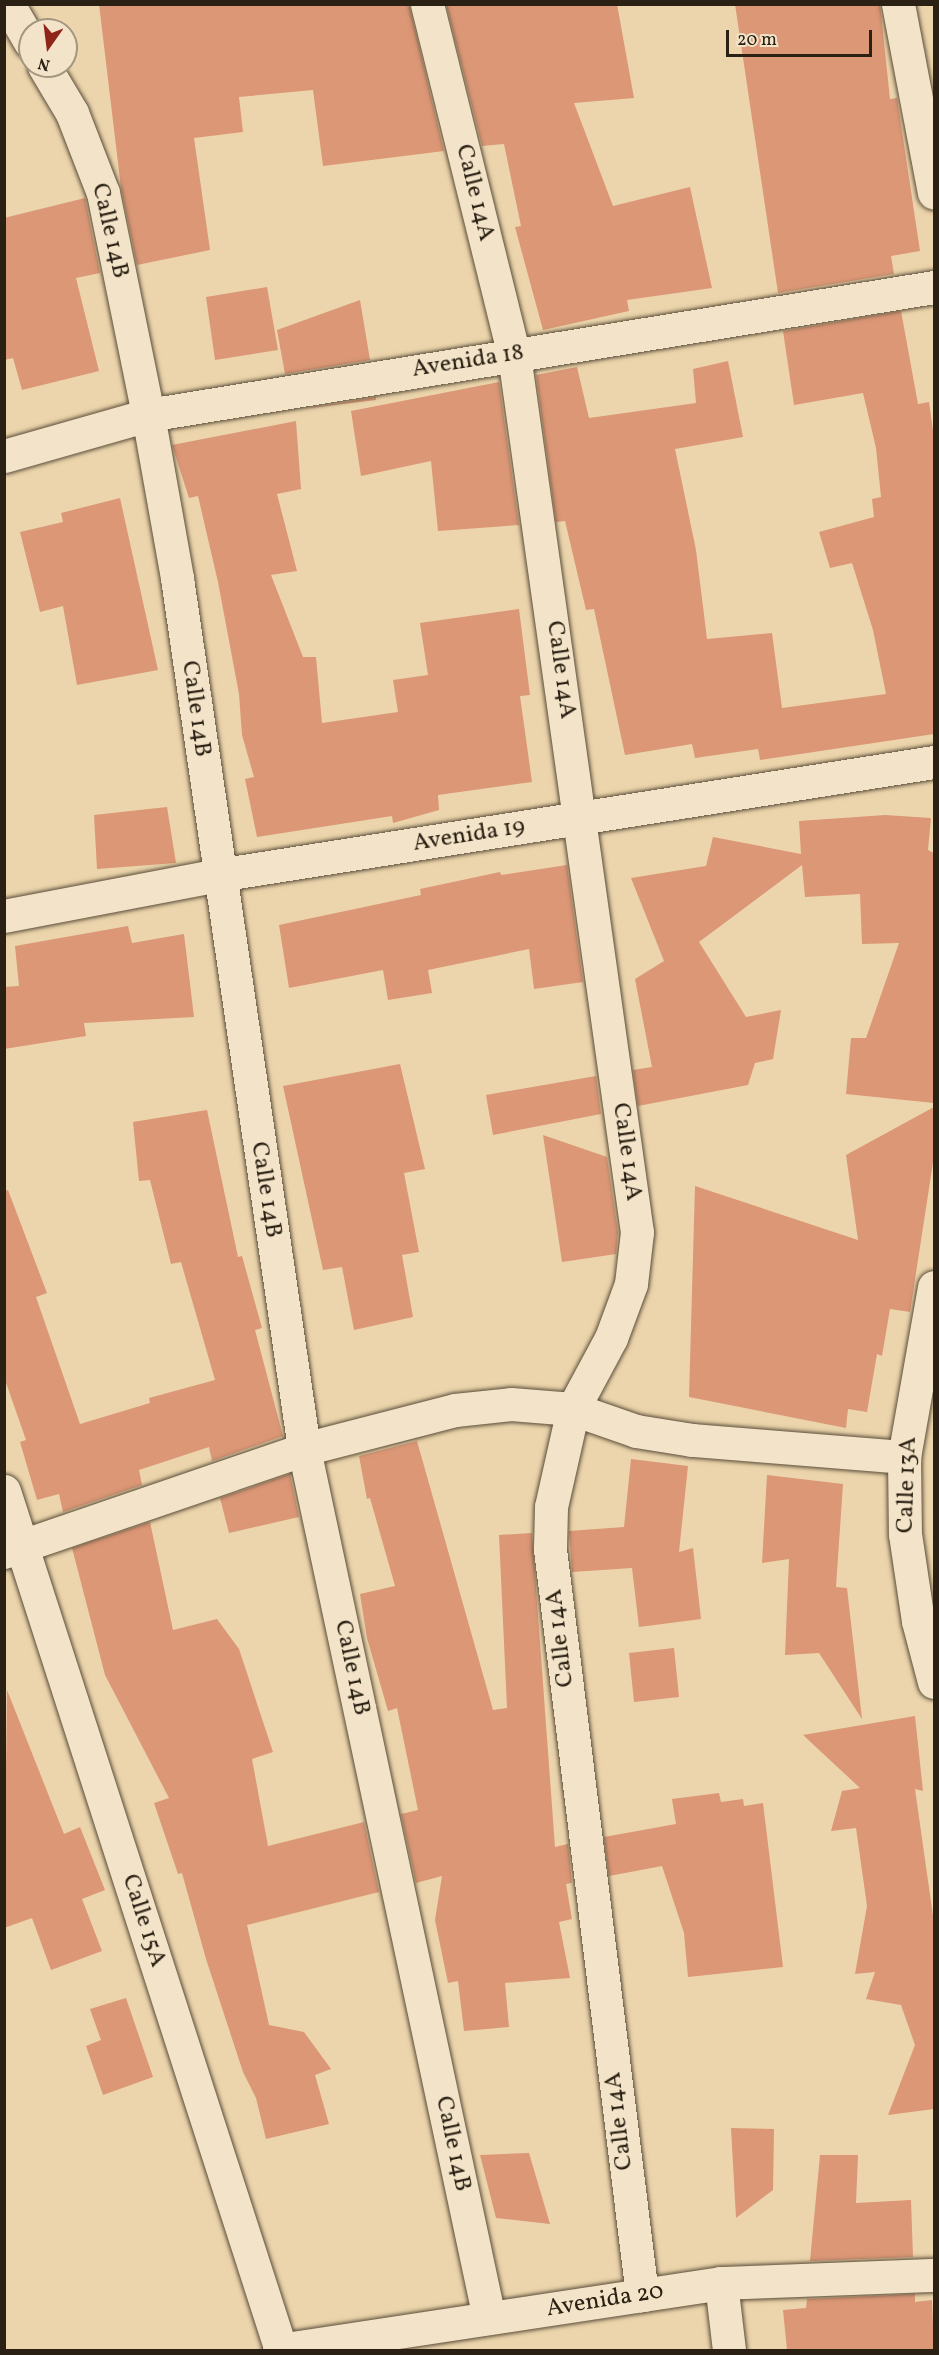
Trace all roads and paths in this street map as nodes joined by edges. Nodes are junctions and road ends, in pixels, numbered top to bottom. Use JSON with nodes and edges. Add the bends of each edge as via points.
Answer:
{"nodes":[{"id":1,"x":8,"y":4,"type":"edge"},
{"id":2,"x":427,"y":4,"type":"edge"},
{"id":3,"x":898,"y":4,"type":"edge"},
{"id":4,"x":18,"y":21,"type":"edge"},
{"id":5,"x":51,"y":78,"type":"edge"},
{"id":6,"x":934,"y":193,"type":"edge"},
{"id":7,"x":934,"y":287,"type":"edge"},
{"id":8,"x":514,"y":355,"type":"junction"},
{"id":9,"x":148,"y":415,"type":"junction"},
{"id":10,"x":4,"y":456,"type":"edge"},
{"id":11,"x":934,"y":762,"type":"edge"},
{"id":12,"x":581,"y":819,"type":"junction"},
{"id":13,"x":218,"y":875,"type":"junction"},
{"id":14,"x":4,"y":916,"type":"edge"},
{"id":15,"x":934,"y":1287,"type":"edge"},
{"id":16,"x":573,"y":1409,"type":"junction"},
{"id":17,"x":304,"y":1449,"type":"junction"},
{"id":18,"x":904,"y":1457,"type":"junction"},
{"id":19,"x":4,"y":1491,"type":"edge"},
{"id":20,"x":13,"y":1548,"type":"edge"},
{"id":21,"x":934,"y":1682,"type":"edge"},
{"id":22,"x":934,"y":2275,"type":"edge"},
{"id":23,"x":721,"y":2283,"type":"junction"},
{"id":24,"x":642,"y":2295,"type":"junction"},
{"id":25,"x":489,"y":2318,"type":"junction"},
{"id":26,"x":280,"y":2350,"type":"edge"},
{"id":27,"x":729,"y":2350,"type":"edge"}],
"edges":[{"from":1,"to":4,"type":"street"},
{"from":2,"to":8,"type":"street","name":"Calle 14A"},
{"from":3,"to":6,"type":"street"},
{"from":5,"to":9,"type":"street","name":"Calle 14B","via":[[72,113],[103,194]]},
{"from":7,"to":8,"type":"street","name":"Avenida 18"},
{"from":8,"to":9,"type":"street","name":"Avenida 18"},
{"from":8,"to":12,"type":"street","name":"Calle 14A"},
{"from":9,"to":10,"type":"street","name":"Avenida 18"},
{"from":9,"to":13,"type":"street","name":"Calle 14B","via":[[177,578]]},
{"from":11,"to":12,"type":"street","name":"Avenida 19"},
{"from":12,"to":13,"type":"street","name":"Avenida 19"},
{"from":12,"to":16,"type":"street","name":"Calle 14A","via":[[637,1232],[631,1284],[611,1338]]},
{"from":13,"to":14,"type":"street","name":"Avenida 19"},
{"from":13,"to":17,"type":"street","name":"Calle 14B"},
{"from":15,"to":18,"type":"street","name":"Calle 13A"},
{"from":16,"to":17,"type":"street","via":[[510,1404],[454,1410]]},
{"from":16,"to":18,"type":"street","via":[[636,1431],[692,1440]]},
{"from":16,"to":24,"type":"street","name":"Calle 14A","via":[[551,1507],[550,1550]]},
{"from":17,"to":20,"type":"street"},
{"from":17,"to":25,"type":"street","name":"Calle 14B"},
{"from":18,"to":21,"type":"street","name":"Calle 13A","via":[[905,1534],[918,1621]]},
{"from":19,"to":20,"type":"street","name":"Calle 15A"},
{"from":20,"to":26,"type":"street","name":"Calle 15A"},
{"from":22,"to":23,"type":"street","name":"Avenida 20"},
{"from":23,"to":24,"type":"street","name":"Avenida 20"},
{"from":23,"to":27,"type":"street"},
{"from":24,"to":25,"type":"street","name":"Avenida 20"},
{"from":25,"to":26,"type":"street","name":"Avenida 20"}]}
